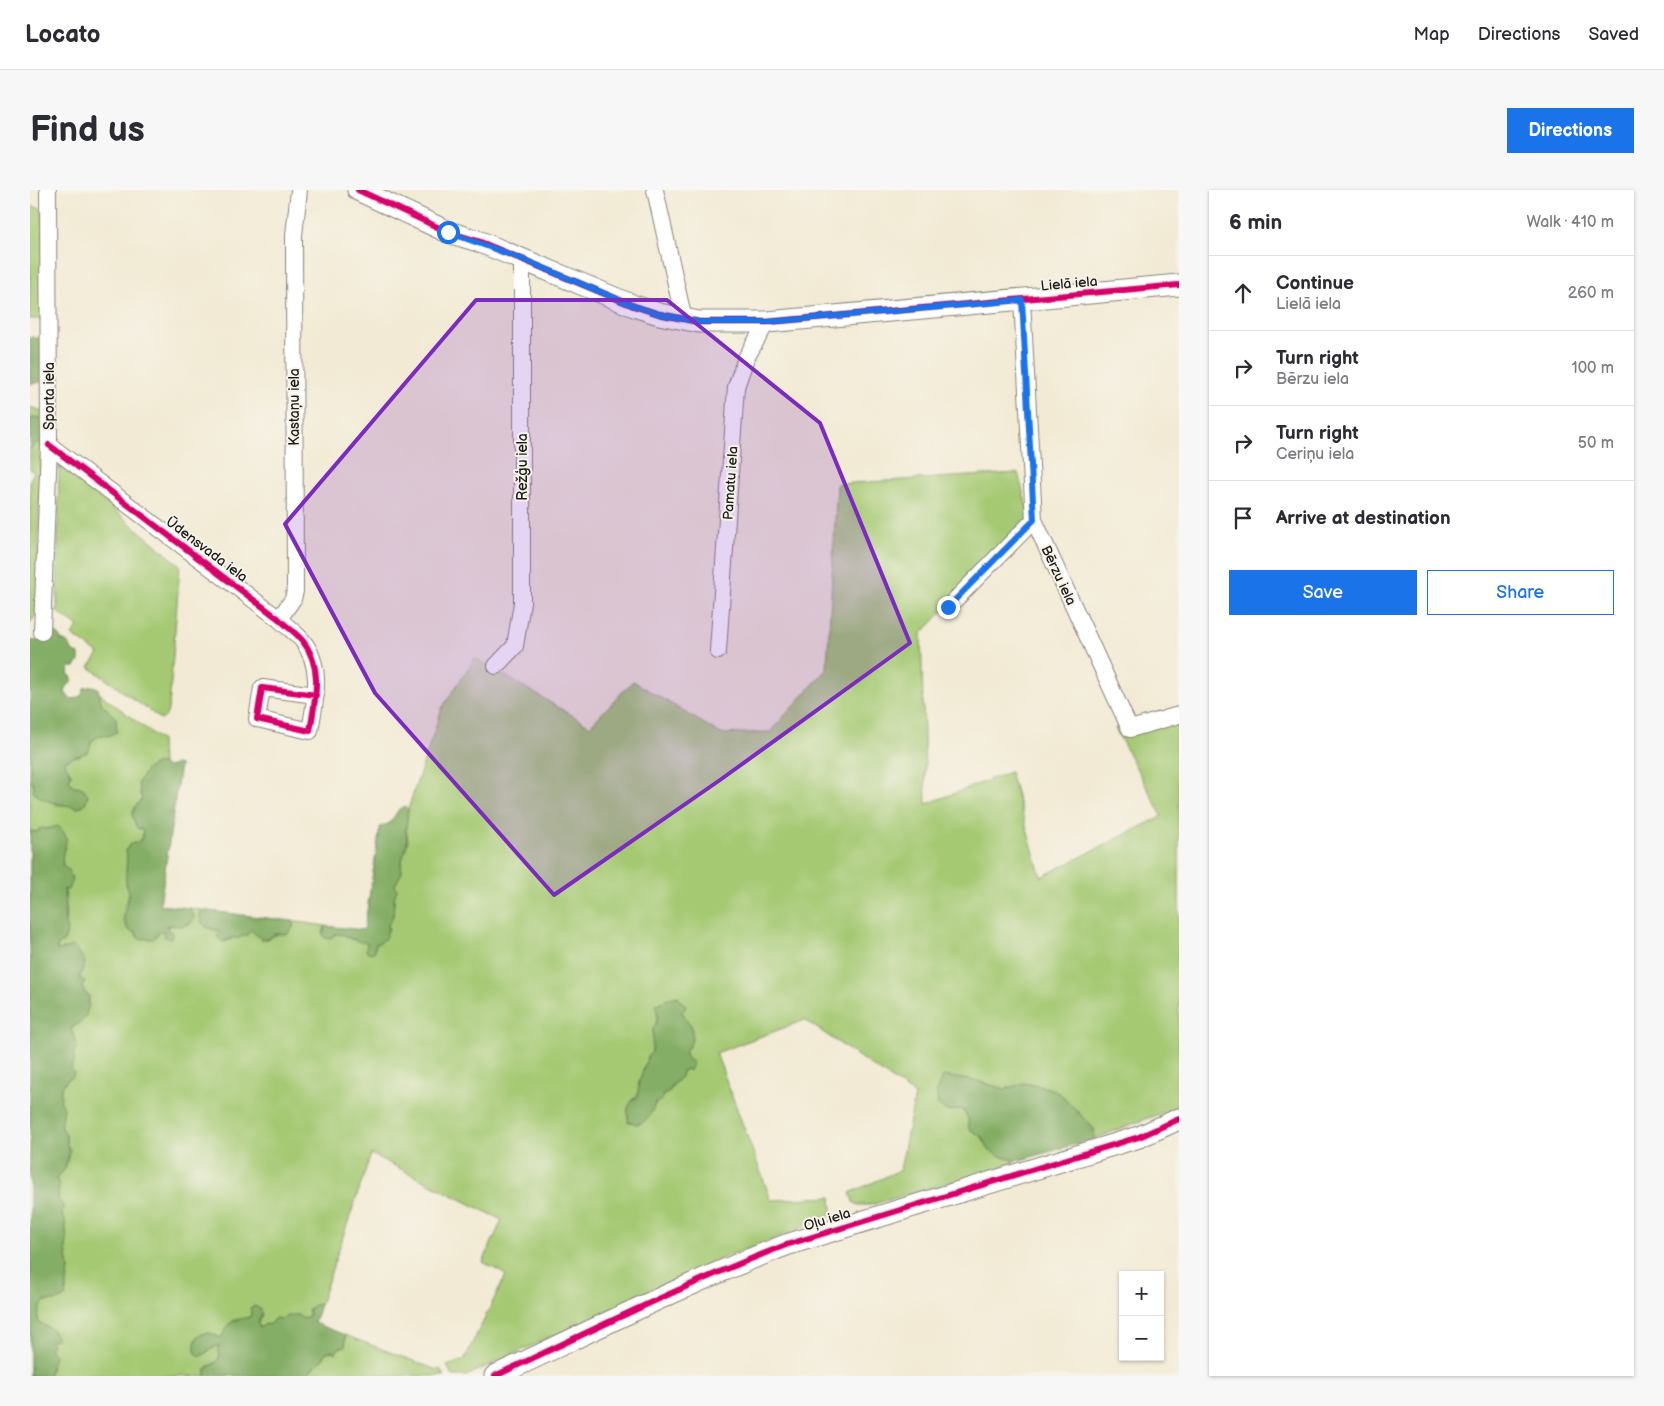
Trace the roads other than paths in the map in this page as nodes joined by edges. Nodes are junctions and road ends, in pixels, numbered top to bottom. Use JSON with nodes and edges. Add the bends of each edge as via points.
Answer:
{"nodes":[{"id":1,"x":48,"y":190,"type":"edge"},
{"id":2,"x":300,"y":190,"type":"edge"},
{"id":3,"x":358,"y":190,"type":"edge"},
{"id":4,"x":654,"y":190,"type":"edge"},
{"id":5,"x":522,"y":259,"type":"junction"},
{"id":6,"x":1179,"y":285,"type":"edge"},
{"id":7,"x":1022,"y":300,"type":"junction"},
{"id":8,"x":684,"y":320,"type":"junction"},
{"id":9,"x":767,"y":322,"type":"junction"},
{"id":10,"x":49,"y":445,"type":"junction"},
{"id":11,"x":1034,"y":520,"type":"junction"},
{"id":12,"x":948,"y":607,"type":"dead end"},
{"id":13,"x":278,"y":619,"type":"junction"},
{"id":14,"x":42,"y":632,"type":"dead end"},
{"id":15,"x":718,"y":651,"type":"dead end"},
{"id":16,"x":496,"y":666,"type":"dead end"},
{"id":17,"x":316,"y":695,"type":"dead end"},
{"id":18,"x":1179,"y":715,"type":"edge"},
{"id":19,"x":1179,"y":1119,"type":"edge"},
{"id":20,"x":495,"y":1376,"type":"edge"}],
"edges":[{"from":1,"to":10,"type":"street","name":"Sporta iela"},
{"from":2,"to":13,"type":"street","name":"Kastaņu iela","via":[[294,235],[295,591]]},
{"from":3,"to":5,"type":"street","name":"Lielā iela","via":[[448,232]]},
{"from":4,"to":8,"type":"street"},
{"from":5,"to":8,"type":"street","name":"Lielā iela","via":[[634,306]]},
{"from":5,"to":16,"type":"street","name":"Režģu iela","via":[[522,602],[515,646]]},
{"from":6,"to":7,"type":"street","name":"Lielā iela"},
{"from":7,"to":9,"type":"street","name":"Lielā iela"},
{"from":7,"to":11,"type":"street","name":"Bērzu iela"},
{"from":8,"to":9,"type":"street","name":"Lielā iela"},
{"from":9,"to":15,"type":"street","name":"Pamatu iela","via":[[746,358],[736,388]]},
{"from":10,"to":13,"type":"street","name":"Ūdensvada iela"},
{"from":10,"to":14,"type":"street","name":"Sporta iela"},
{"from":11,"to":12,"type":"street"},
{"from":11,"to":18,"type":"street","name":"Bērzu iela","via":[[1130,729]]},
{"from":13,"to":17,"type":"street","name":"Ūdensvada iela","via":[[301,639],[312,656]]},
{"from":19,"to":20,"type":"street","name":"Oļu iela","via":[[1139,1137],[786,1245],[734,1265]]}]}
